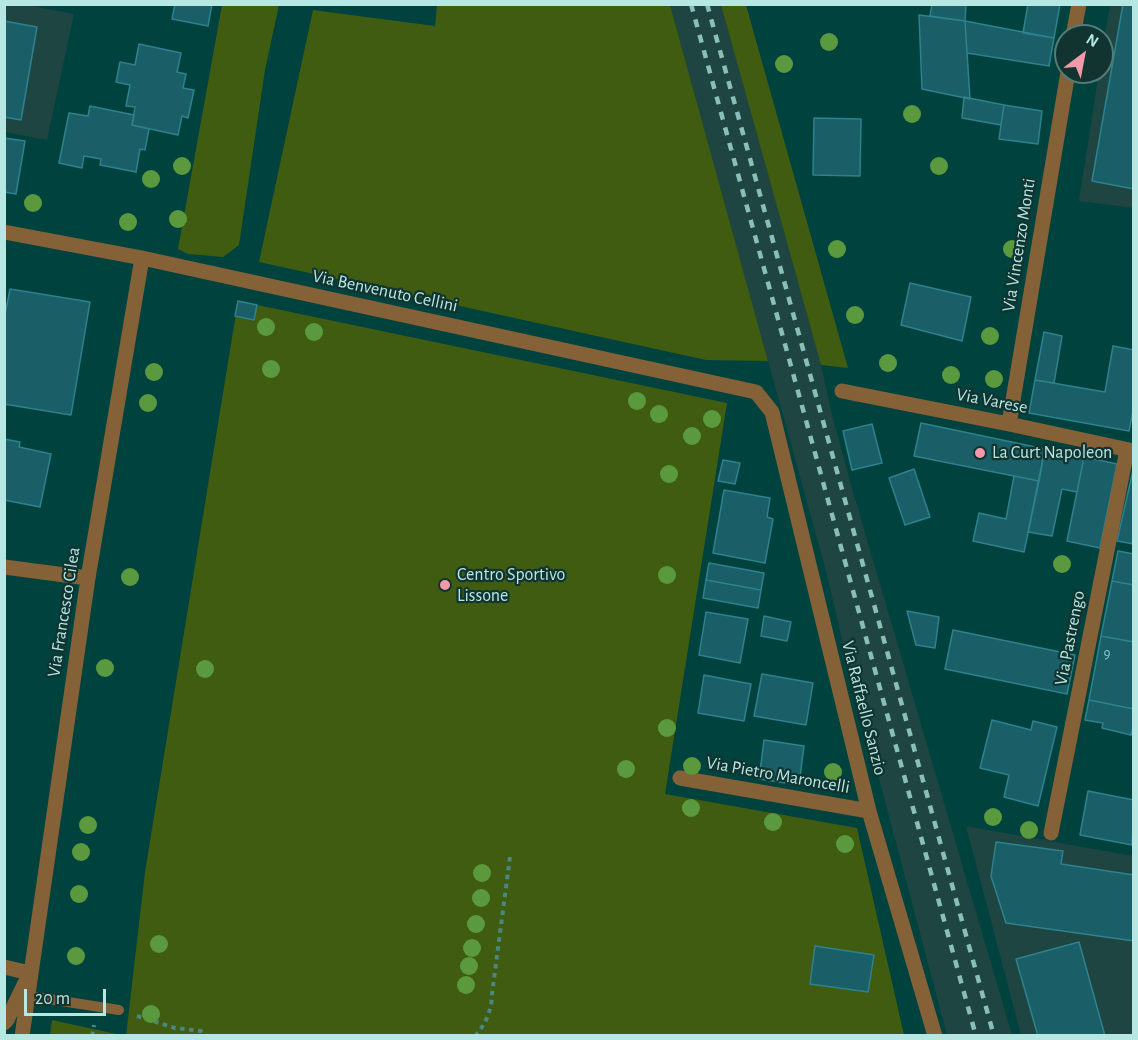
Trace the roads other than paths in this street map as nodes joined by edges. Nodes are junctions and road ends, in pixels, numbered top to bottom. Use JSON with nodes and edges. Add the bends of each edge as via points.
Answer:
{"nodes":[{"id":1,"x":1079,"y":4,"type":"edge"},
{"id":2,"x":1076,"y":24,"type":"edge"},
{"id":3,"x":1066,"y":84,"type":"edge"},
{"id":4,"x":4,"y":232,"type":"edge"},
{"id":5,"x":142,"y":258,"type":"junction"},
{"id":6,"x":842,"y":391,"type":"dead end"},
{"id":7,"x":756,"y":392,"type":"joint"},
{"id":8,"x":1009,"y":424,"type":"junction"},
{"id":9,"x":1130,"y":450,"type":"edge"},
{"id":10,"x":4,"y":567,"type":"edge"},
{"id":11,"x":88,"y":578,"type":"junction"},
{"id":12,"x":680,"y":778,"type":"dead end"},
{"id":13,"x":869,"y":812,"type":"junction"},
{"id":14,"x":1051,"y":833,"type":"dead end"},
{"id":15,"x":4,"y":967,"type":"edge"},
{"id":16,"x":30,"y":973,"type":"junction"},
{"id":17,"x":24,"y":995,"type":"junction"},
{"id":18,"x":119,"y":1010,"type":"road end"},
{"id":19,"x":4,"y":1023,"type":"edge"},
{"id":20,"x":22,"y":1035,"type":"edge"},
{"id":21,"x":935,"y":1035,"type":"edge"}],
"edges":[{"from":1,"to":2,"type":"street"},
{"from":3,"to":8,"type":"street","name":"Via Vincenzo Monti"},
{"from":4,"to":5,"type":"street","name":"Via Benvenuto Cellini"},
{"from":5,"to":7,"type":"street","name":"Via Benvenuto Cellini"},
{"from":5,"to":11,"type":"street","name":"Via Francesco Cilea"},
{"from":6,"to":8,"type":"street","name":"Via Varese"},
{"from":7,"to":13,"type":"street","name":"Via Raffaello Sanzio","via":[[772,412]]},
{"from":8,"to":9,"type":"street","name":"Via Varese"},
{"from":9,"to":14,"type":"street","name":"Via Pastrengo"},
{"from":10,"to":11,"type":"street"},
{"from":11,"to":16,"type":"street","name":"Via Francesco Cilea"},
{"from":12,"to":13,"type":"street","name":"Via Pietro Maroncelli"},
{"from":13,"to":21,"type":"street","name":"Via Raffaello Sanzio"},
{"from":15,"to":16,"type":"street"},
{"from":16,"to":17,"type":"street","name":"Via Francesco Cilea"},
{"from":17,"to":18,"type":"lane"},
{"from":17,"to":19,"type":"street","name":"Via Francesco Cilea"},
{"from":17,"to":20,"type":"street","name":"Via Francesco Cilea"}]}
